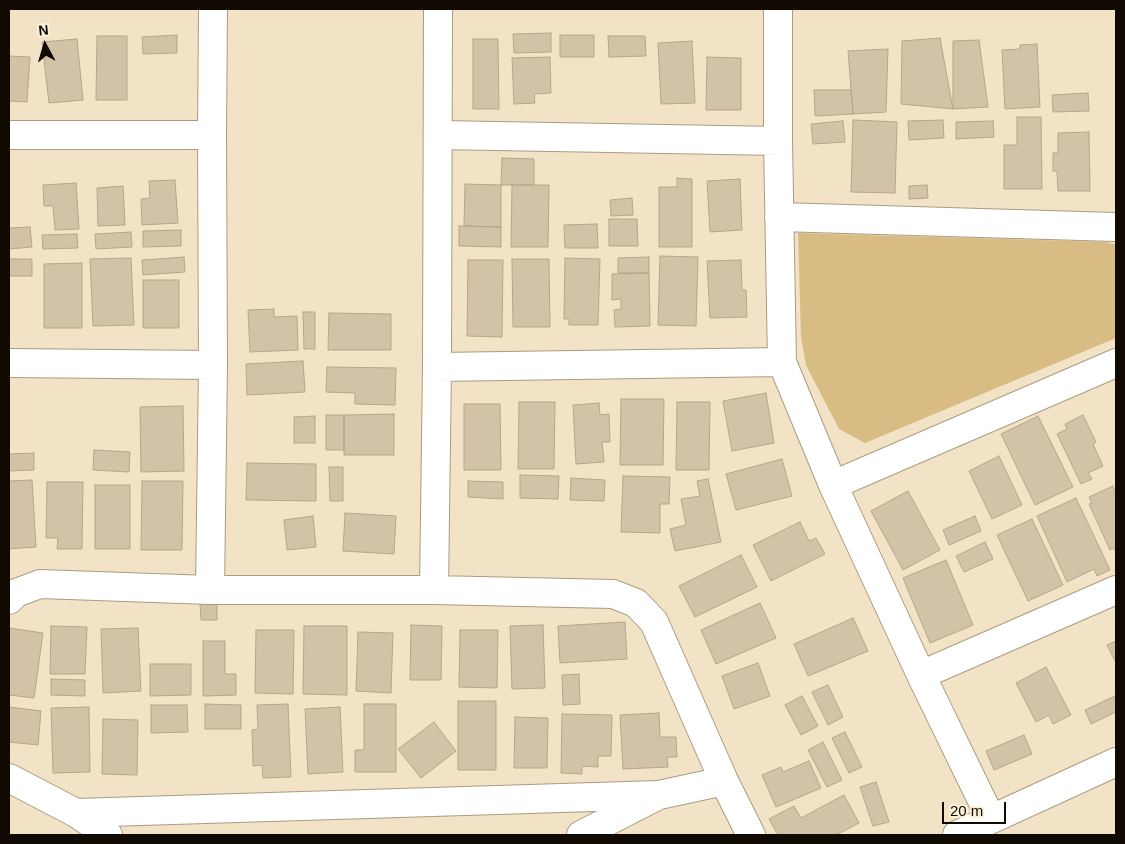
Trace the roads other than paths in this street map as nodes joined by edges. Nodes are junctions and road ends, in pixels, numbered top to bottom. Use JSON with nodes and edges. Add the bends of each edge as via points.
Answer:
{"nodes":[{"id":1,"x":213,"y":9,"type":"edge"},
{"id":2,"x":438,"y":9,"type":"edge"},
{"id":3,"x":778,"y":9,"type":"edge"},
{"id":4,"x":9,"y":135,"type":"edge"},
{"id":5,"x":212,"y":135,"type":"junction"},
{"id":6,"x":439,"y":135,"type":"junction"},
{"id":7,"x":778,"y":141,"type":"junction"},
{"id":8,"x":779,"y":217,"type":"junction"},
{"id":9,"x":1116,"y":227,"type":"edge"},
{"id":10,"x":782,"y":362,"type":"junction"},
{"id":11,"x":9,"y":363,"type":"edge"},
{"id":12,"x":1116,"y":363,"type":"edge"},
{"id":13,"x":213,"y":365,"type":"junction"},
{"id":14,"x":437,"y":367,"type":"junction"},
{"id":15,"x":833,"y":485,"type":"junction"},
{"id":16,"x":210,"y":590,"type":"junction"},
{"id":17,"x":434,"y":590,"type":"junction"},
{"id":18,"x":1116,"y":590,"type":"edge"},
{"id":19,"x":9,"y":600,"type":"edge"},
{"id":20,"x":921,"y":675,"type":"junction"},
{"id":21,"x":1116,"y":762,"type":"edge"},
{"id":22,"x":9,"y":778,"type":"edge"},
{"id":23,"x":724,"y":780,"type":"junction"},
{"id":24,"x":659,"y":794,"type":"junction"},
{"id":25,"x":76,"y":813,"type":"junction"},
{"id":26,"x":991,"y":819,"type":"junction"},
{"id":27,"x":108,"y":835,"type":"edge"},
{"id":28,"x":581,"y":835,"type":"edge"},
{"id":29,"x":751,"y":835,"type":"edge"},
{"id":30,"x":957,"y":835,"type":"edge"}],
"edges":[{"from":1,"to":5,"type":"street"},
{"from":2,"to":6,"type":"street"},
{"from":3,"to":7,"type":"street"},
{"from":4,"to":5,"type":"street"},
{"from":5,"to":13,"type":"street"},
{"from":6,"to":7,"type":"street"},
{"from":6,"to":14,"type":"street"},
{"from":7,"to":8,"type":"street"},
{"from":8,"to":9,"type":"street"},
{"from":8,"to":10,"type":"street"},
{"from":10,"to":14,"type":"street"},
{"from":10,"to":15,"type":"street"},
{"from":11,"to":13,"type":"street"},
{"from":12,"to":15,"type":"street"},
{"from":13,"to":16,"type":"street"},
{"from":14,"to":17,"type":"street"},
{"from":15,"to":20,"type":"street"},
{"from":16,"to":17,"type":"street"},
{"from":16,"to":19,"type":"street","via":[[40,584],[16,592]]},
{"from":17,"to":23,"type":"street","via":[[613,594],[636,603],[654,622]]},
{"from":18,"to":20,"type":"street"},
{"from":20,"to":26,"type":"street"},
{"from":21,"to":26,"type":"street"},
{"from":22,"to":25,"type":"street"},
{"from":23,"to":24,"type":"street"},
{"from":23,"to":29,"type":"street"},
{"from":24,"to":25,"type":"street"},
{"from":24,"to":28,"type":"street"},
{"from":25,"to":27,"type":"street"},
{"from":26,"to":30,"type":"street"}]}
